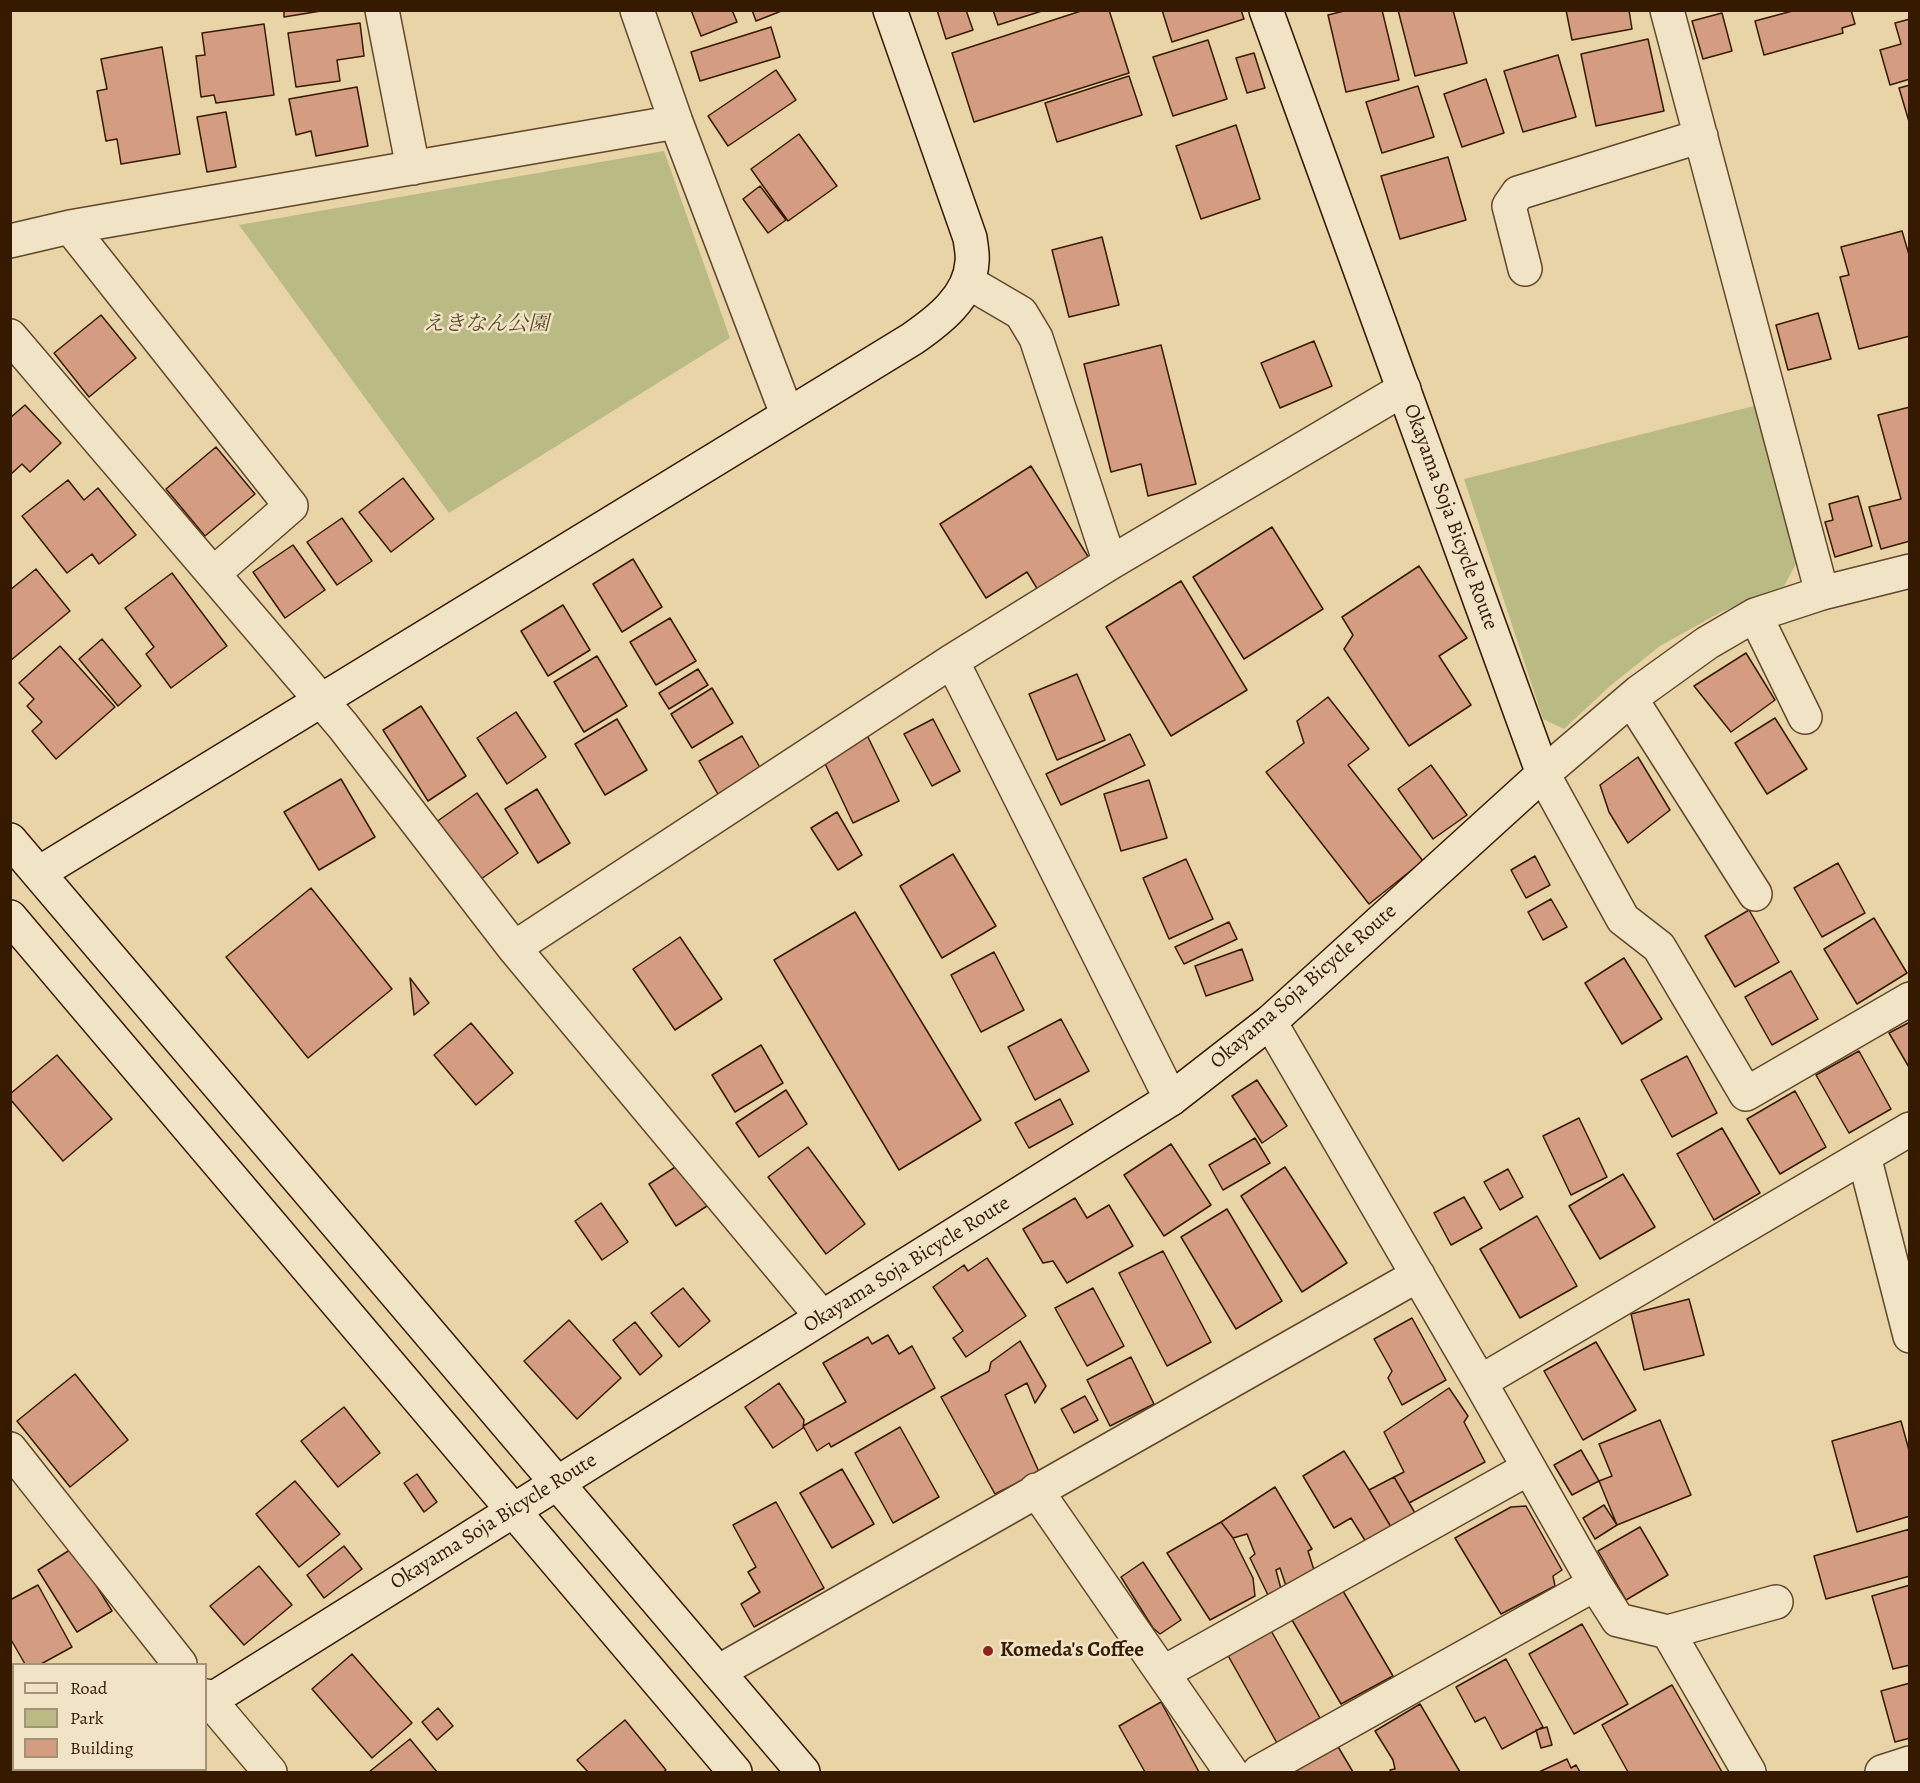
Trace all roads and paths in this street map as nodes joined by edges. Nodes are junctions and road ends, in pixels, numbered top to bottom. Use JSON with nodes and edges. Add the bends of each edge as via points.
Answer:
{"nodes":[{"id":1,"x":382,"y":10,"type":"edge"},
{"id":2,"x":637,"y":10,"type":"edge"},
{"id":3,"x":890,"y":10,"type":"edge"},
{"id":4,"x":1266,"y":10,"type":"edge"},
{"id":5,"x":1667,"y":10,"type":"edge"},
{"id":6,"x":676,"y":122,"type":"junction"},
{"id":7,"x":1701,"y":136,"type":"junction"},
{"id":8,"x":413,"y":168,"type":"junction"},
{"id":9,"x":70,"y":227,"type":"junction"},
{"id":10,"x":10,"y":241,"type":"edge"},
{"id":11,"x":1525,"y":269,"type":"dead end"},
{"id":12,"x":968,"y":282,"type":"junction"},
{"id":13,"x":10,"y":336,"type":"edge"},
{"id":14,"x":1404,"y":389,"type":"junction"},
{"id":15,"x":787,"y":414,"type":"junction"},
{"id":16,"x":1110,"y":563,"type":"junction"},
{"id":17,"x":1910,"y":571,"type":"edge"},
{"id":18,"x":213,"y":574,"type":"junction"},
{"id":19,"x":1822,"y":593,"type":"junction"},
{"id":20,"x":1755,"y":615,"type":"junction"},
{"id":21,"x":952,"y":661,"type":"junction"},
{"id":22,"x":1631,"y":699,"type":"junction"},
{"id":23,"x":320,"y":701,"type":"junction"},
{"id":24,"x":1805,"y":717,"type":"dead end"},
{"id":25,"x":1544,"y":774,"type":"junction"},
{"id":26,"x":10,"y":840,"type":"edge"},
{"id":27,"x":39,"y":873,"type":"junction"},
{"id":28,"x":1755,"y":894,"type":"dead end"},
{"id":29,"x":10,"y":917,"type":"edge"},
{"id":30,"x":514,"y":948,"type":"junction"},
{"id":31,"x":1910,"y":999,"type":"edge"},
{"id":32,"x":1270,"y":1022,"type":"junction"},
{"id":33,"x":1171,"y":1099,"type":"junction"},
{"id":34,"x":1910,"y":1129,"type":"edge"},
{"id":35,"x":1864,"y":1156,"type":"junction"},
{"id":36,"x":1418,"y":1275,"type":"junction"},
{"id":37,"x":822,"y":1317,"type":"junction"},
{"id":38,"x":1910,"y":1336,"type":"edge"},
{"id":39,"x":1480,"y":1382,"type":"junction"},
{"id":40,"x":10,"y":1449,"type":"edge"},
{"id":41,"x":1529,"y":1468,"type":"junction"},
{"id":42,"x":557,"y":1483,"type":"junction"},
{"id":43,"x":1036,"y":1490,"type":"junction"},
{"id":44,"x":513,"y":1510,"type":"junction"},
{"id":45,"x":1595,"y":1584,"type":"junction"},
{"id":46,"x":1776,"y":1602,"type":"dead end"},
{"id":47,"x":1668,"y":1632,"type":"junction"},
{"id":48,"x":178,"y":1663,"type":"edge"},
{"id":49,"x":718,"y":1672,"type":"junction"},
{"id":50,"x":1163,"y":1673,"type":"junction"},
{"id":51,"x":207,"y":1700,"type":"edge"},
{"id":52,"x":1910,"y":1763,"type":"edge"},
{"id":53,"x":270,"y":1773,"type":"edge"},
{"id":54,"x":735,"y":1773,"type":"edge"},
{"id":55,"x":804,"y":1773,"type":"edge"},
{"id":56,"x":1231,"y":1773,"type":"edge"},
{"id":57,"x":1259,"y":1773,"type":"edge"},
{"id":58,"x":1749,"y":1773,"type":"edge"},
{"id":59,"x":1882,"y":1773,"type":"edge"}],
"edges":[{"from":1,"to":8,"type":"street"},
{"from":2,"to":6,"type":"street"},
{"from":3,"to":12,"type":"street","via":[[970,238],[972,262]]},
{"from":4,"to":14,"type":"street","name":"Okayama Soja Bicycle Route"},
{"from":5,"to":7,"type":"street"},
{"from":6,"to":8,"type":"street"},
{"from":6,"to":15,"type":"street"},
{"from":7,"to":11,"type":"street","via":[[1518,193],[1509,206]]},
{"from":7,"to":19,"type":"street"},
{"from":8,"to":9,"type":"street"},
{"from":9,"to":10,"type":"street"},
{"from":9,"to":18,"type":"street","via":[[291,506]]},
{"from":12,"to":15,"type":"street","via":[[955,302],[928,328]]},
{"from":12,"to":16,"type":"street","via":[[1021,313],[1036,338]]},
{"from":13,"to":18,"type":"street"},
{"from":14,"to":16,"type":"street"},
{"from":14,"to":25,"type":"street","name":"Okayama Soja Bicycle Route"},
{"from":15,"to":23,"type":"street"},
{"from":16,"to":21,"type":"street"},
{"from":17,"to":19,"type":"street"},
{"from":18,"to":23,"type":"street"},
{"from":19,"to":20,"type":"street"},
{"from":20,"to":22,"type":"street","via":[[1707,643]]},
{"from":20,"to":24,"type":"street"},
{"from":21,"to":30,"type":"street"},
{"from":21,"to":33,"type":"street"},
{"from":22,"to":25,"type":"street"},
{"from":22,"to":28,"type":"street"},
{"from":23,"to":27,"type":"street"},
{"from":23,"to":30,"type":"street"},
{"from":25,"to":31,"type":"street","via":[[1623,919],[1659,947],[1746,1094]]},
{"from":25,"to":32,"type":"street","name":"Okayama Soja Bicycle Route"},
{"from":26,"to":27,"type":"street"},
{"from":27,"to":42,"type":"street"},
{"from":29,"to":44,"type":"street"},
{"from":30,"to":37,"type":"street"},
{"from":32,"to":33,"type":"street","name":"Okayama Soja Bicycle Route"},
{"from":32,"to":36,"type":"street"},
{"from":33,"to":37,"type":"street","name":"Okayama Soja Bicycle Route"},
{"from":34,"to":35,"type":"street"},
{"from":35,"to":38,"type":"street"},
{"from":35,"to":39,"type":"street"},
{"from":36,"to":39,"type":"street"},
{"from":36,"to":43,"type":"street"},
{"from":37,"to":42,"type":"street","name":"Okayama Soja Bicycle Route"},
{"from":39,"to":41,"type":"street"},
{"from":40,"to":48,"type":"street"},
{"from":41,"to":45,"type":"street"},
{"from":41,"to":50,"type":"street"},
{"from":42,"to":44,"type":"street","name":"Okayama Soja Bicycle Route"},
{"from":42,"to":49,"type":"street"},
{"from":43,"to":49,"type":"street"},
{"from":43,"to":50,"type":"street"},
{"from":44,"to":51,"type":"street","name":"Okayama Soja Bicycle Route"},
{"from":44,"to":54,"type":"street"},
{"from":45,"to":47,"type":"street","via":[[1618,1620]]},
{"from":45,"to":57,"type":"street"},
{"from":46,"to":47,"type":"street"},
{"from":47,"to":58,"type":"street"},
{"from":49,"to":55,"type":"street"},
{"from":50,"to":56,"type":"street"},
{"from":51,"to":53,"type":"street"},
{"from":52,"to":59,"type":"street"}]}
